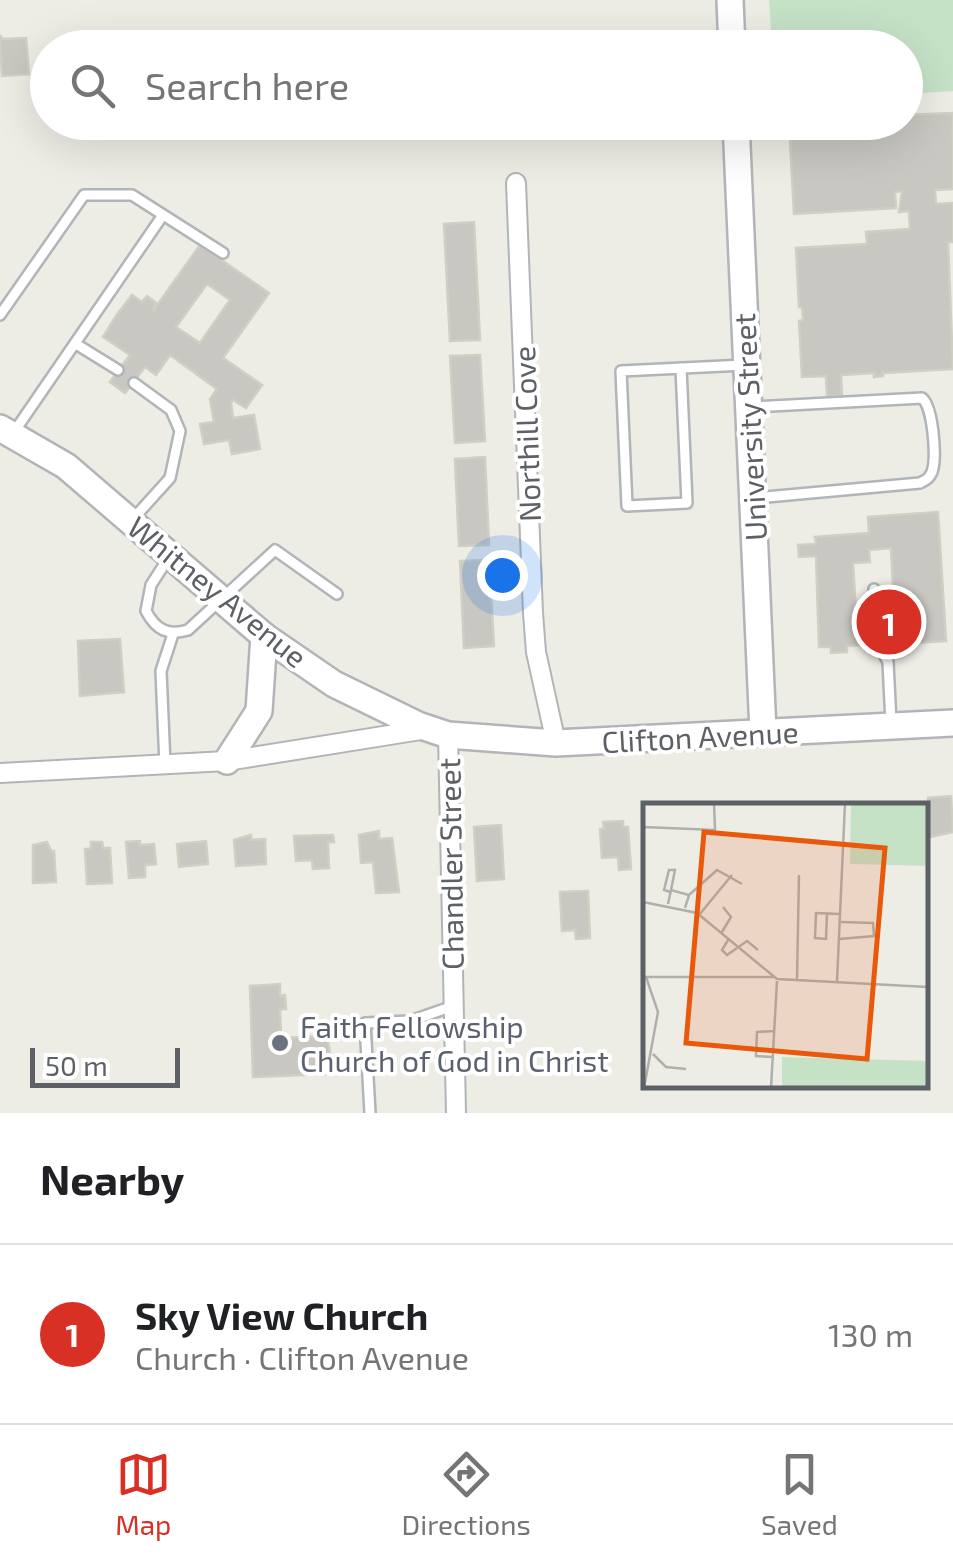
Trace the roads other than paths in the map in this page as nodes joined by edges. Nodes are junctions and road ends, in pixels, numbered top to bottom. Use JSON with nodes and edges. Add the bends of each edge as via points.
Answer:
{"nodes":[{"id":1,"x":730,"y":0,"type":"edge"},
{"id":2,"x":731,"y":30,"type":"edge"},
{"id":3,"x":737,"y":140,"type":"edge"},
{"id":4,"x":516,"y":183,"type":"dead end"},
{"id":5,"x":163,"y":214,"type":"junction"},
{"id":6,"x":223,"y":252,"type":"dead end"},
{"id":7,"x":0,"y":316,"type":"edge"},
{"id":8,"x":76,"y":344,"type":"junction"},
{"id":9,"x":746,"y":365,"type":"junction"},
{"id":10,"x":681,"y":368,"type":"junction"},
{"id":11,"x":118,"y":370,"type":"dead end"},
{"id":12,"x":134,"y":383,"type":"dead end"},
{"id":13,"x":748,"y":408,"type":"junction"},
{"id":14,"x":6,"y":431,"type":"edge"},
{"id":15,"x":752,"y":498,"type":"junction"},
{"id":16,"x":132,"y":521,"type":"junction"},
{"id":17,"x":171,"y":555,"type":"junction"},
{"id":18,"x":874,"y":589,"type":"dead end"},
{"id":19,"x":337,"y":594,"type":"dead end"},
{"id":20,"x":222,"y":599,"type":"junction"},
{"id":21,"x":173,"y":634,"type":"junction"},
{"id":22,"x":264,"y":636,"type":"junction"},
{"id":23,"x":953,"y":723,"type":"edge"},
{"id":24,"x":891,"y":726,"type":"junction"},
{"id":25,"x":438,"y":732,"type":"junction"},
{"id":26,"x":763,"y":732,"type":"junction"},
{"id":27,"x":556,"y":743,"type":"junction"},
{"id":28,"x":227,"y":761,"type":"junction"},
{"id":29,"x":165,"y":764,"type":"junction"},
{"id":30,"x":0,"y":773,"type":"edge"},
{"id":31,"x":453,"y":1006,"type":"junction"},
{"id":32,"x":370,"y":1113,"type":"edge"},
{"id":33,"x":456,"y":1113,"type":"edge"}],
"edges":[{"from":1,"to":2,"type":"main road"},
{"from":3,"to":9,"type":"main road","name":"University Street"},
{"from":4,"to":27,"type":"street","name":"Northill Cove","via":[[533,614]]},
{"from":5,"to":6,"type":"lane"},
{"from":5,"to":7,"type":"lane","via":[[132,194],[84,196]]},
{"from":5,"to":8,"type":"lane"},
{"from":8,"to":11,"type":"lane"},
{"from":8,"to":14,"type":"lane"},
{"from":9,"to":10,"type":"lane"},
{"from":9,"to":13,"type":"main road","name":"University Street"},
{"from":10,"to":10,"type":"lane","via":[[620,371],[627,506],[687,503]]},
{"from":12,"to":16,"type":"lane","via":[[171,410],[180,432],[170,478]]},
{"from":13,"to":15,"type":"main road","name":"University Street"},
{"from":13,"to":15,"type":"lane","via":[[922,398],[930,408],[934,465],[920,483]]},
{"from":14,"to":16,"type":"main road","name":"Whitney Avenue","via":[[66,466]]},
{"from":15,"to":26,"type":"main road","name":"University Street"},
{"from":16,"to":17,"type":"main road","name":"Whitney Avenue"},
{"from":17,"to":20,"type":"main road","name":"Whitney Avenue"},
{"from":17,"to":21,"type":"lane","via":[[151,585],[146,611]]},
{"from":18,"to":24,"type":"lane"},
{"from":19,"to":20,"type":"lane","via":[[275,550]]},
{"from":20,"to":21,"type":"lane","via":[[188,630]]},
{"from":20,"to":22,"type":"main road","name":"Whitney Avenue"},
{"from":21,"to":29,"type":"lane","via":[[161,671]]},
{"from":22,"to":25,"type":"main road","name":"Whitney Avenue","via":[[334,684]]},
{"from":22,"to":28,"type":"main road","via":[[259,711]]},
{"from":23,"to":24,"type":"main road","name":"Clifton Avenue"},
{"from":24,"to":26,"type":"main road","name":"Clifton Avenue"},
{"from":25,"to":27,"type":"main road","name":"Clifton Avenue"},
{"from":25,"to":28,"type":"street","name":"Clifton Avenue"},
{"from":25,"to":31,"type":"street","name":"Chandler Street"},
{"from":26,"to":27,"type":"main road","name":"Clifton Avenue"},
{"from":28,"to":29,"type":"street","name":"Clifton Avenue"},
{"from":29,"to":30,"type":"street","name":"Clifton Avenue"},
{"from":31,"to":32,"type":"lane","via":[[410,1021],[365,1023]]},
{"from":31,"to":33,"type":"street","name":"Chandler Street"}]}
